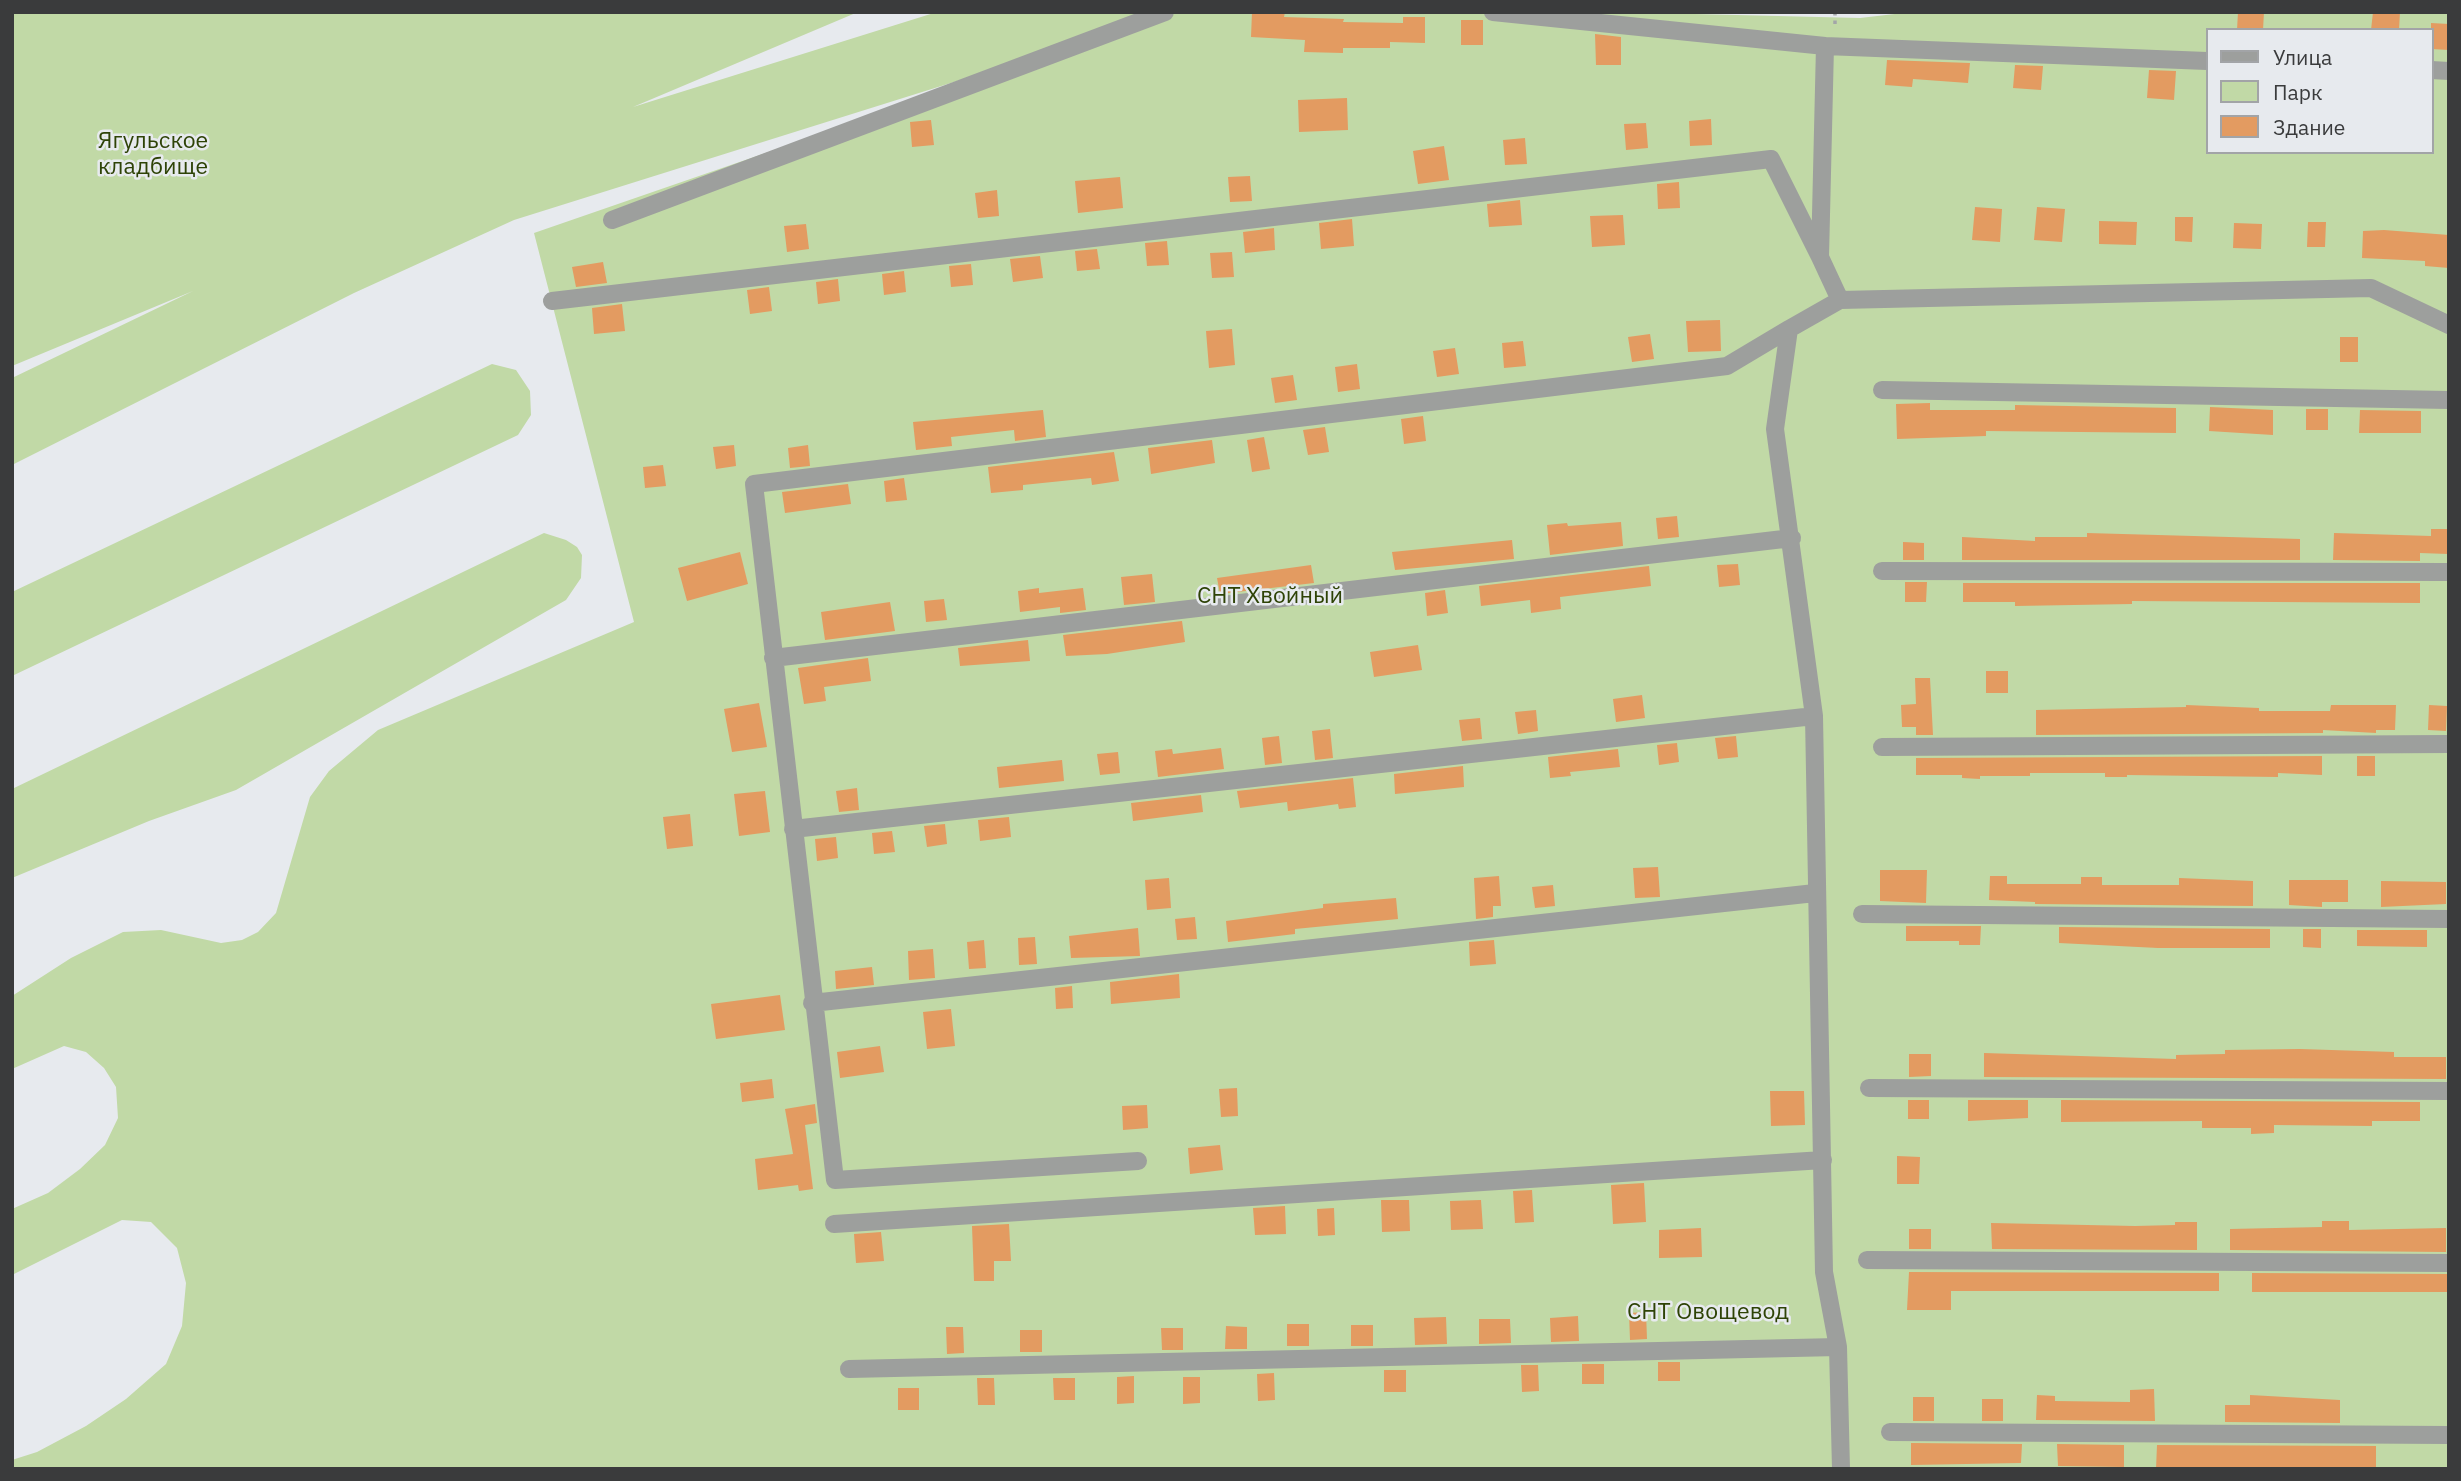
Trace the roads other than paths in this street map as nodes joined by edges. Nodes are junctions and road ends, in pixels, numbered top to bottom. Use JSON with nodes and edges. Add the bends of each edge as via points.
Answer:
{"nodes":[{"id":1,"x":1165,"y":12,"type":"edge"},
{"id":2,"x":1493,"y":12,"type":"edge"},
{"id":3,"x":1825,"y":46,"type":"junction"},
{"id":4,"x":2206,"y":61,"type":"edge"},
{"id":5,"x":612,"y":220,"type":"dead end"},
{"id":6,"x":1820,"y":257,"type":"junction"},
{"id":7,"x":552,"y":300,"type":"dead end"},
{"id":8,"x":1840,"y":300,"type":"junction"},
{"id":9,"x":2449,"y":325,"type":"edge"},
{"id":10,"x":1789,"y":328,"type":"junction"},
{"id":11,"x":1882,"y":390,"type":"dead end"},
{"id":12,"x":2449,"y":400,"type":"edge"},
{"id":13,"x":1792,"y":538,"type":"junction"},
{"id":14,"x":1882,"y":571,"type":"dead end"},
{"id":15,"x":2449,"y":572,"type":"edge"},
{"id":16,"x":773,"y":658,"type":"junction"},
{"id":17,"x":1814,"y":716,"type":"junction"},
{"id":18,"x":2449,"y":744,"type":"edge"},
{"id":19,"x":1882,"y":747,"type":"dead end"},
{"id":20,"x":793,"y":828,"type":"junction"},
{"id":21,"x":1815,"y":893,"type":"junction"},
{"id":22,"x":1862,"y":914,"type":"dead end"},
{"id":23,"x":2449,"y":919,"type":"edge"},
{"id":24,"x":812,"y":1003,"type":"junction"},
{"id":25,"x":1869,"y":1088,"type":"dead end"},
{"id":26,"x":2449,"y":1091,"type":"edge"},
{"id":27,"x":1823,"y":1160,"type":"junction"},
{"id":28,"x":1138,"y":1161,"type":"dead end"},
{"id":29,"x":834,"y":1224,"type":"dead end"},
{"id":30,"x":1867,"y":1260,"type":"dead end"},
{"id":31,"x":2449,"y":1263,"type":"edge"},
{"id":32,"x":1838,"y":1347,"type":"junction"},
{"id":33,"x":849,"y":1369,"type":"dead end"},
{"id":34,"x":1890,"y":1432,"type":"dead end"},
{"id":35,"x":2449,"y":1435,"type":"edge"},
{"id":36,"x":1841,"y":1469,"type":"edge"}],
"edges":[{"from":1,"to":5,"type":"street"},
{"from":2,"to":3,"type":"street"},
{"from":3,"to":4,"type":"street"},
{"from":3,"to":6,"type":"street"},
{"from":6,"to":7,"type":"street","via":[[1772,159]]},
{"from":6,"to":8,"type":"street"},
{"from":8,"to":9,"type":"street","via":[[2371,288]]},
{"from":8,"to":10,"type":"street"},
{"from":10,"to":13,"type":"street","via":[[1775,429]]},
{"from":10,"to":16,"type":"street","via":[[1727,366],[754,484]]},
{"from":11,"to":12,"type":"street"},
{"from":13,"to":16,"type":"street"},
{"from":13,"to":17,"type":"street"},
{"from":14,"to":15,"type":"street"},
{"from":16,"to":20,"type":"street"},
{"from":17,"to":20,"type":"street"},
{"from":17,"to":21,"type":"street"},
{"from":18,"to":19,"type":"street"},
{"from":20,"to":24,"type":"street"},
{"from":21,"to":24,"type":"street"},
{"from":21,"to":27,"type":"street"},
{"from":22,"to":23,"type":"street"},
{"from":24,"to":28,"type":"street","via":[[835,1180]]},
{"from":25,"to":26,"type":"street"},
{"from":27,"to":29,"type":"street"},
{"from":27,"to":32,"type":"street","via":[[1824,1272]]},
{"from":30,"to":31,"type":"street"},
{"from":32,"to":33,"type":"street"},
{"from":32,"to":36,"type":"street"},
{"from":34,"to":35,"type":"street"}]}
